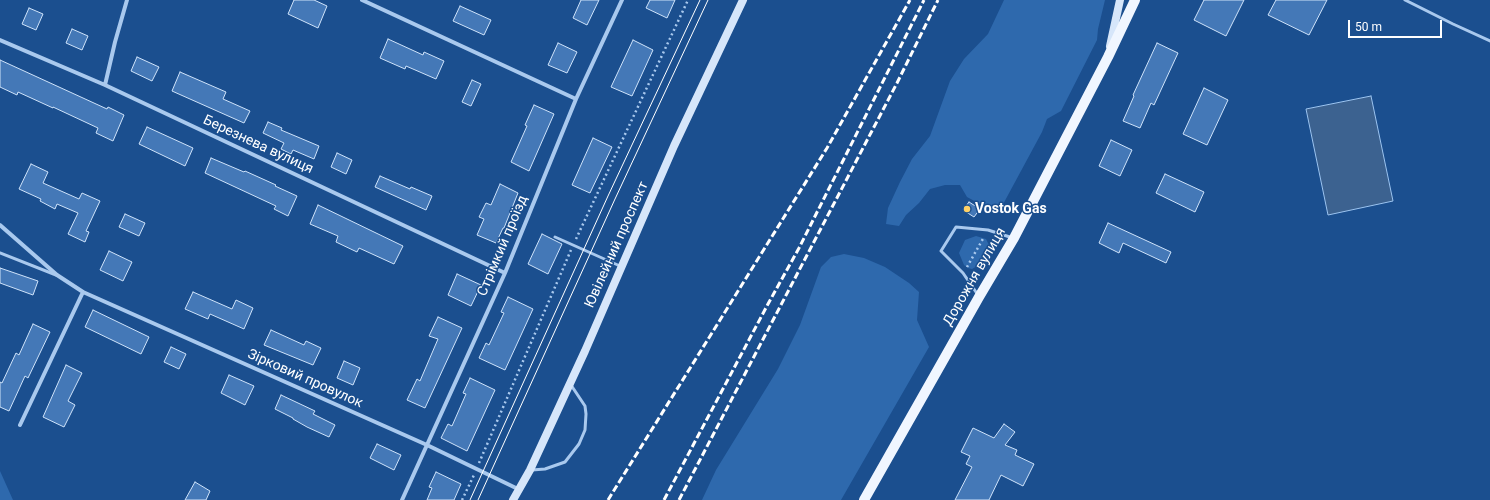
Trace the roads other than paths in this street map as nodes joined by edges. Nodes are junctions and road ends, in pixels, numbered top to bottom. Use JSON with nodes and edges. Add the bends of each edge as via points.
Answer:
{"nodes":[{"id":1,"x":127,"y":0,"type":"edge"},
{"id":2,"x":362,"y":0,"type":"edge"},
{"id":3,"x":622,"y":0,"type":"edge"},
{"id":4,"x":743,"y":0,"type":"edge"},
{"id":5,"x":1120,"y":0,"type":"edge"},
{"id":6,"x":1135,"y":0,"type":"edge"},
{"id":7,"x":1405,"y":0,"type":"edge"},
{"id":8,"x":0,"y":40,"type":"edge"},
{"id":9,"x":1490,"y":41,"type":"edge"},
{"id":10,"x":1108,"y":57,"type":"junction"},
{"id":11,"x":105,"y":85,"type":"junction"},
{"id":12,"x":576,"y":100,"type":"junction"},
{"id":13,"x":0,"y":225,"type":"edge"},
{"id":14,"x":555,"y":237,"type":"dead end"},
{"id":15,"x":1014,"y":238,"type":"junction"},
{"id":16,"x":0,"y":253,"type":"edge"},
{"id":17,"x":622,"y":267,"type":"junction"},
{"id":18,"x":505,"y":273,"type":"junction"},
{"id":19,"x":57,"y":276,"type":"junction"},
{"id":20,"x":83,"y":292,"type":"junction"},
{"id":21,"x":979,"y":296,"type":"junction"},
{"id":22,"x":569,"y":382,"type":"junction"},
{"id":23,"x":20,"y":425,"type":"dead end"},
{"id":24,"x":427,"y":445,"type":"junction"},
{"id":25,"x":530,"y":470,"type":"junction"},
{"id":26,"x":518,"y":489,"type":"junction"},
{"id":27,"x":402,"y":500,"type":"edge"},
{"id":28,"x":513,"y":500,"type":"edge"},
{"id":29,"x":864,"y":500,"type":"edge"}],
"edges":[{"from":1,"to":11,"type":"street"},
{"from":2,"to":12,"type":"street"},
{"from":3,"to":12,"type":"street","name":"Стрімкий проїзд"},
{"from":4,"to":17,"type":"main road","name":"Ювілейний проспект","via":[[674,146]]},
{"from":5,"to":10,"type":"main road"},
{"from":6,"to":10,"type":"main road","name":"Дорожня вулиця"},
{"from":7,"to":9,"type":"lane"},
{"from":8,"to":11,"type":"street","name":"Березнева вулиця"},
{"from":10,"to":15,"type":"main road","name":"Дорожня вулиця"},
{"from":11,"to":18,"type":"street","name":"Березнева вулиця"},
{"from":12,"to":18,"type":"street","name":"Стрімкий проїзд"},
{"from":13,"to":19,"type":"street","name":"Зірковий провулок"},
{"from":14,"to":17,"type":"lane"},
{"from":15,"to":21,"type":"main road","name":"Дорожня вулиця"},
{"from":15,"to":21,"type":"lane","via":[[988,230],[956,227],[941,251],[963,273]]},
{"from":16,"to":19,"type":"lane"},
{"from":17,"to":22,"type":"main road","name":"Ювілейний проспект"},
{"from":18,"to":24,"type":"street","name":"Стрімкий проїзд"},
{"from":19,"to":20,"type":"street","name":"Зірковий провулок"},
{"from":20,"to":23,"type":"street"},
{"from":20,"to":24,"type":"street","name":"Зірковий провулок"},
{"from":21,"to":29,"type":"main road","name":"Дорожня вулиця"},
{"from":22,"to":25,"type":"main road","name":"Ювілейний проспект"},
{"from":22,"to":25,"type":"lane","via":[[585,406],[585,430],[579,444],[565,462]]},
{"from":24,"to":26,"type":"street","name":"Зірковий провулок"},
{"from":24,"to":27,"type":"street","name":"Стрімкий проїзд"},
{"from":25,"to":26,"type":"main road","name":"Ювілейний проспект"},
{"from":26,"to":28,"type":"main road","name":"Ювілейний проспект"}]}
